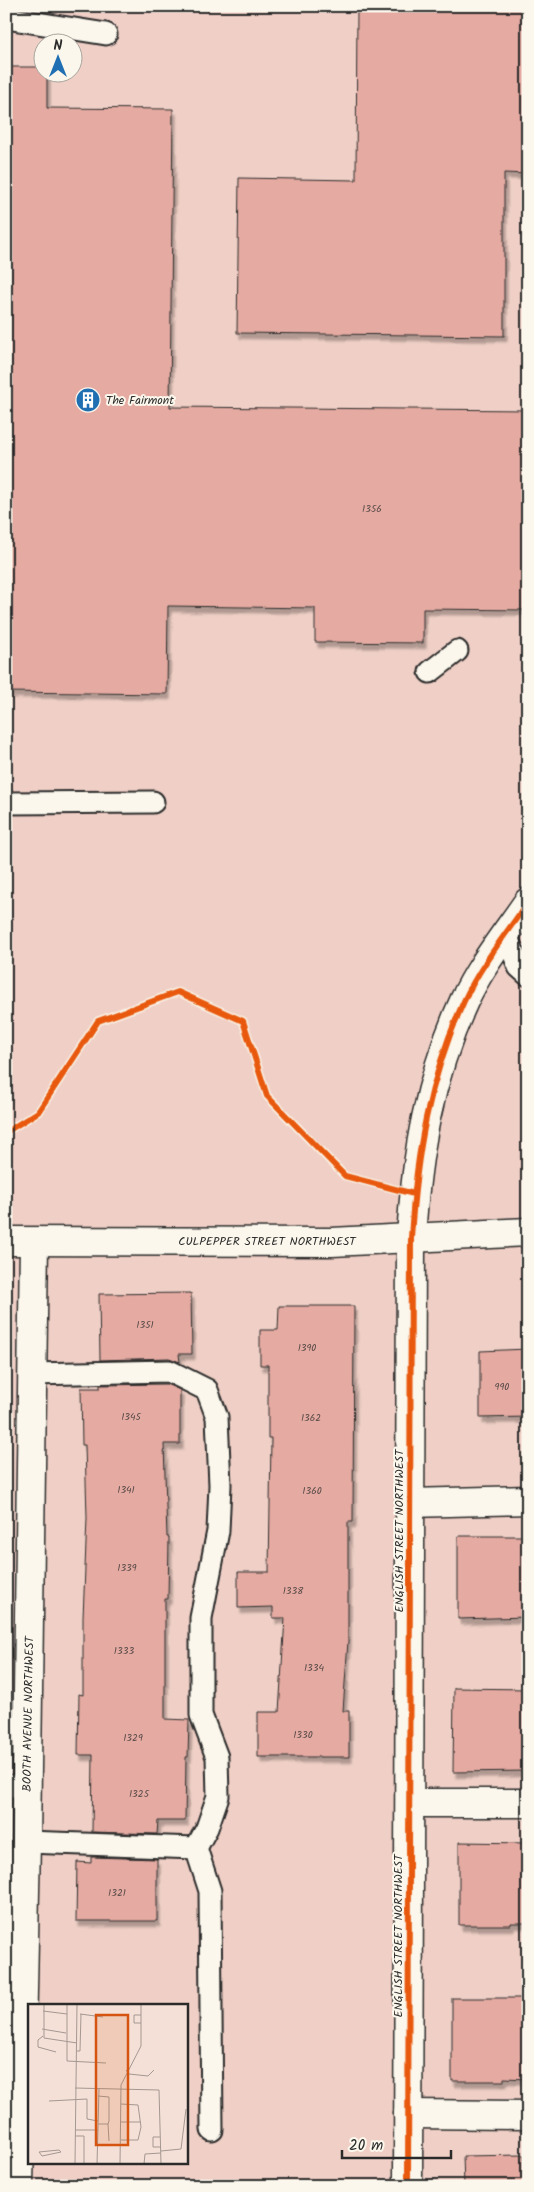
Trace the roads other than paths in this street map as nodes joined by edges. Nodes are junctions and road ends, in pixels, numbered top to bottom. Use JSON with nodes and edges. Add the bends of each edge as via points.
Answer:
{"nodes":[{"id":1,"x":6,"y":18,"type":"edge"},
{"id":2,"x":106,"y":34,"type":"dead end"},
{"id":3,"x":457,"y":651,"type":"dead end"},
{"id":4,"x":430,"y":672,"type":"dead end"},
{"id":5,"x":153,"y":802,"type":"dead end"},
{"id":6,"x":6,"y":803,"type":"edge"},
{"id":7,"x":528,"y":902,"type":"edge"},
{"id":8,"x":506,"y":934,"type":"junction"},
{"id":9,"x":528,"y":974,"type":"edge"},
{"id":10,"x":528,"y":1232,"type":"edge"},
{"id":11,"x":411,"y":1238,"type":"junction"},
{"id":12,"x":6,"y":1241,"type":"edge"},
{"id":13,"x":34,"y":1242,"type":"junction"},
{"id":14,"x":32,"y":1374,"type":"junction"},
{"id":15,"x":528,"y":1500,"type":"edge"},
{"id":16,"x":410,"y":1502,"type":"junction"},
{"id":17,"x":16,"y":1786,"type":"edge"},
{"id":18,"x":410,"y":1803,"type":"junction"},
{"id":19,"x":528,"y":1803,"type":"edge"},
{"id":20,"x":26,"y":1842,"type":"junction"},
{"id":21,"x":196,"y":1848,"type":"junction"},
{"id":22,"x":14,"y":1936,"type":"edge"},
{"id":23,"x":408,"y":2114,"type":"junction"},
{"id":24,"x":528,"y":2115,"type":"edge"},
{"id":25,"x":212,"y":2130,"type":"dead end"},
{"id":26,"x":19,"y":2186,"type":"edge"},
{"id":27,"x":408,"y":2186,"type":"edge"}],
"edges":[{"from":1,"to":2,"type":"lane"},
{"from":3,"to":4,"type":"lane"},
{"from":5,"to":6,"type":"lane"},
{"from":7,"to":8,"type":"street","name":"ENGLISH STREET NORTHWEST"},
{"from":8,"to":9,"type":"lane","via":[[519,967]]},
{"from":8,"to":11,"type":"street","name":"ENGLISH STREET NORTHWEST","via":[[464,1000],[443,1055],[424,1120],[415,1178]]},
{"from":10,"to":11,"type":"street","name":"CULPEPPER STREET NORTHWEST"},
{"from":11,"to":13,"type":"street","name":"CULPEPPER STREET NORTHWEST","via":[[332,1242]]},
{"from":11,"to":16,"type":"street","name":"ENGLISH STREET NORTHWEST"},
{"from":12,"to":13,"type":"street","name":"CULPEPPER STREET NORTHWEST"},
{"from":13,"to":14,"type":"street","name":"BOOTH AVENUE NORTHWEST"},
{"from":14,"to":17,"type":"street","name":"BOOTH AVENUE NORTHWEST"},
{"from":14,"to":21,"type":"lane","via":[[169,1371],[207,1390],[217,1417],[218,1531],[201,1618],[201,1716],[217,1758],[218,1796]]},
{"from":15,"to":16,"type":"street"},
{"from":16,"to":18,"type":"street","name":"ENGLISH STREET NORTHWEST"},
{"from":17,"to":20,"type":"street","name":"BOOTH AVENUE NORTHWEST"},
{"from":18,"to":19,"type":"street"},
{"from":18,"to":23,"type":"street","name":"ENGLISH STREET NORTHWEST"},
{"from":20,"to":21,"type":"lane"},
{"from":20,"to":22,"type":"street","name":"BOOTH AVENUE NORTHWEST"},
{"from":21,"to":25,"type":"lane","via":[[210,1891]]},
{"from":22,"to":26,"type":"street","name":"BOOTH AVENUE NORTHWEST"},
{"from":23,"to":24,"type":"street"},
{"from":23,"to":27,"type":"street","name":"ENGLISH STREET NORTHWEST"}]}
